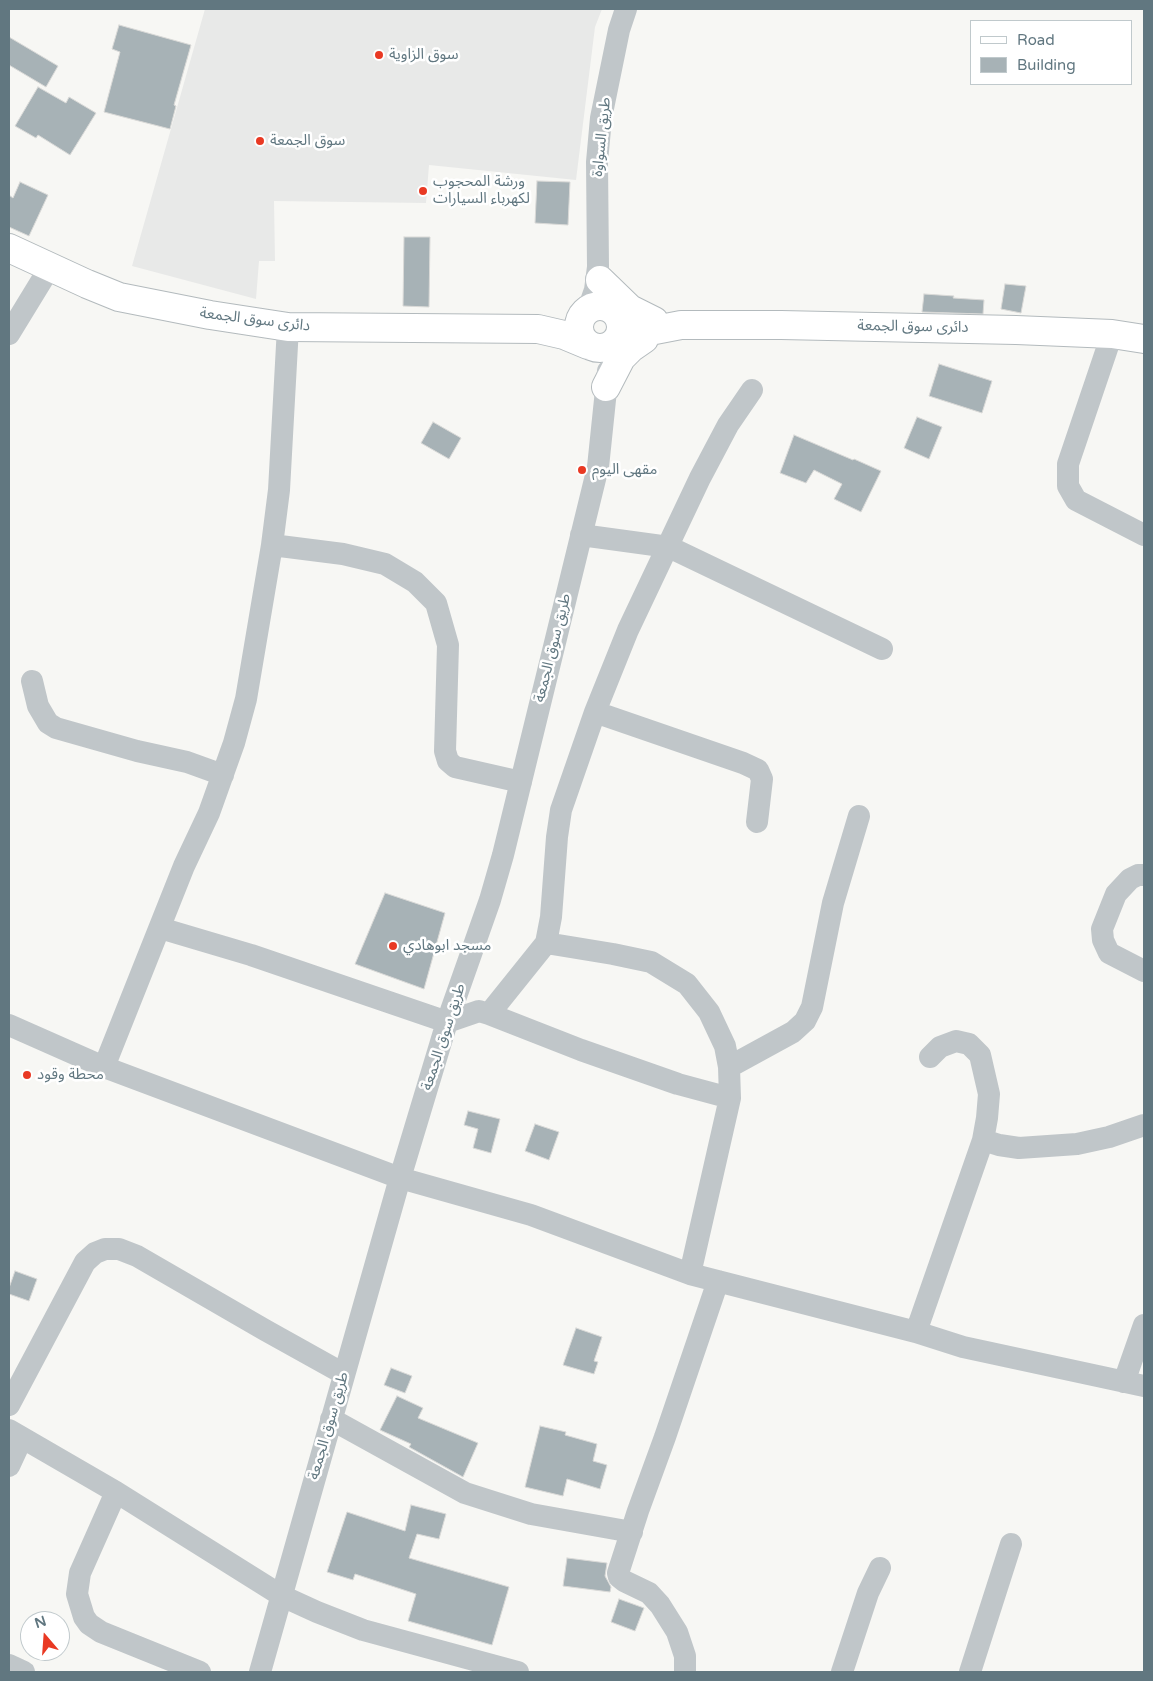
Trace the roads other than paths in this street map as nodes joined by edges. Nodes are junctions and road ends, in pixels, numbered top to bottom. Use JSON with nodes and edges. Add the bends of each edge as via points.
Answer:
{"nodes":[{"id":1,"x":626,"y":9,"type":"edge"},
{"id":2,"x":9,"y":248,"type":"edge"},
{"id":3,"x":50,"y":267,"type":"junction"},
{"id":4,"x":599,"y":273,"type":"junction"},
{"id":5,"x":670,"y":324,"type":"junction"},
{"id":6,"x":288,"y":327,"type":"junction"},
{"id":7,"x":602,"y":328,"type":"junction"},
{"id":8,"x":9,"y":334,"type":"edge"},
{"id":9,"x":1112,"y":334,"type":"junction"},
{"id":10,"x":1144,"y":339,"type":"edge"},
{"id":11,"x":752,"y":390,"type":"dead end"},
{"id":12,"x":605,"y":392,"type":"junction"},
{"id":13,"x":581,"y":535,"type":"junction"},
{"id":14,"x":1144,"y":535,"type":"edge"},
{"id":15,"x":272,"y":545,"type":"junction"},
{"id":16,"x":668,"y":547,"type":"junction"},
{"id":17,"x":882,"y":649,"type":"dead end"},
{"id":18,"x":32,"y":681,"type":"dead end"},
{"id":19,"x":595,"y":712,"type":"junction"},
{"id":20,"x":223,"y":774,"type":"junction"},
{"id":21,"x":521,"y":782,"type":"junction"},
{"id":22,"x":859,"y":816,"type":"dead end"},
{"id":23,"x":757,"y":822,"type":"dead end"},
{"id":24,"x":1144,"y":876,"type":"edge"},
{"id":25,"x":160,"y":928,"type":"junction"},
{"id":26,"x":546,"y":944,"type":"junction"},
{"id":27,"x":1144,"y":971,"type":"edge"},
{"id":28,"x":489,"y":1014,"type":"junction"},
{"id":29,"x":447,"y":1022,"type":"junction"},
{"id":30,"x":9,"y":1025,"type":"edge"},
{"id":31,"x":930,"y":1057,"type":"dead end"},
{"id":32,"x":729,"y":1067,"type":"junction"},
{"id":33,"x":104,"y":1068,"type":"junction"},
{"id":34,"x":730,"y":1098,"type":"junction"},
{"id":35,"x":1144,"y":1125,"type":"edge"},
{"id":36,"x":983,"y":1140,"type":"junction"},
{"id":37,"x":400,"y":1178,"type":"junction"},
{"id":38,"x":690,"y":1274,"type":"junction"},
{"id":39,"x":718,"y":1281,"type":"junction"},
{"id":40,"x":1144,"y":1325,"type":"edge"},
{"id":41,"x":916,"y":1332,"type":"junction"},
{"id":42,"x":344,"y":1374,"type":"junction"},
{"id":43,"x":1134,"y":1384,"type":"edge"},
{"id":44,"x":9,"y":1405,"type":"edge"},
{"id":45,"x":331,"y":1419,"type":"junction"},
{"id":46,"x":15,"y":1434,"type":"edge"},
{"id":47,"x":9,"y":1466,"type":"edge"},
{"id":48,"x":116,"y":1492,"type":"junction"},
{"id":49,"x":632,"y":1532,"type":"junction"},
{"id":50,"x":1011,"y":1544,"type":"dead end"},
{"id":51,"x":880,"y":1568,"type":"dead end"},
{"id":52,"x":282,"y":1596,"type":"junction"},
{"id":53,"x":9,"y":1665,"type":"edge"},
{"id":54,"x":24,"y":1672,"type":"edge"},
{"id":55,"x":200,"y":1672,"type":"edge"},
{"id":56,"x":260,"y":1672,"type":"edge"},
{"id":57,"x":518,"y":1672,"type":"edge"},
{"id":58,"x":685,"y":1672,"type":"edge"},
{"id":59,"x":842,"y":1672,"type":"edge"},
{"id":60,"x":970,"y":1672,"type":"edge"}],
"edges":[{"from":1,"to":4,"type":"street","name":"طريق السواوة","via":[[601,118],[597,162]]},
{"from":2,"to":3,"type":"main road","name":"دائرى سوق الجمعة"},
{"from":3,"to":6,"type":"main road","name":"دائرى سوق الجمعة","via":[[119,297]]},
{"from":3,"to":8,"type":"street"},
{"from":4,"to":5,"type":"main road","via":[[630,309]]},
{"from":4,"to":7,"type":"street","name":"طريق السواوة"},
{"from":5,"to":7,"type":"main road","name":"دائرى سوق الجمعة"},
{"from":5,"to":9,"type":"main road","name":"دائرى سوق الجمعة"},
{"from":5,"to":12,"type":"main road","via":[[631,348],[614,370]]},
{"from":6,"to":7,"type":"main road","name":"دائرى سوق الجمعة"},
{"from":6,"to":15,"type":"street","via":[[280,490]]},
{"from":7,"to":12,"type":"street","name":"طريق سوق الجمعة"},
{"from":9,"to":10,"type":"main road","name":"دائرى سوق الجمعة"},
{"from":9,"to":14,"type":"street","via":[[1068,464],[1068,486],[1076,500]]},
{"from":11,"to":16,"type":"street","via":[[718,443]]},
{"from":12,"to":13,"type":"street","name":"طريق سوق الجمعة","via":[[598,467]]},
{"from":13,"to":16,"type":"street"},
{"from":13,"to":21,"type":"street","name":"طريق سوق الجمعة"},
{"from":15,"to":20,"type":"street","via":[[246,699]]},
{"from":15,"to":21,"type":"street","via":[[343,554],[385,564],[415,582],[436,603],[448,645],[445,751],[448,762],[455,767]]},
{"from":16,"to":17,"type":"street"},
{"from":16,"to":19,"type":"street","via":[[628,630]]},
{"from":18,"to":20,"type":"street","via":[[38,706],[48,723],[56,728]]},
{"from":19,"to":23,"type":"street","via":[[758,770],[762,779]]},
{"from":19,"to":26,"type":"street","via":[[561,810]]},
{"from":20,"to":25,"type":"street"},
{"from":21,"to":29,"type":"street","name":"طريق سوق الجمعة","via":[[490,900]]},
{"from":22,"to":32,"type":"street","via":[[833,903],[812,1007],[805,1021],[793,1032]]},
{"from":24,"to":27,"type":"street","via":[[1130,879],[1116,894],[1102,929],[1109,953]]},
{"from":25,"to":29,"type":"street","via":[[269,961]]},
{"from":25,"to":33,"type":"street"},
{"from":26,"to":28,"type":"street"},
{"from":26,"to":32,"type":"street","via":[[650,962],[687,984],[710,1012],[725,1046]]},
{"from":28,"to":29,"type":"street","via":[[479,1011]]},
{"from":28,"to":34,"type":"street","via":[[678,1084]]},
{"from":29,"to":37,"type":"street","name":"طريق سوق الجمعة"},
{"from":30,"to":33,"type":"street"},
{"from":31,"to":36,"type":"street","via":[[940,1047],[956,1041],[969,1044],[980,1055],[988,1094]]},
{"from":32,"to":34,"type":"street"},
{"from":33,"to":37,"type":"street"},
{"from":34,"to":38,"type":"street"},
{"from":35,"to":36,"type":"street","via":[[1077,1144],[1019,1148]]},
{"from":36,"to":41,"type":"street"},
{"from":37,"to":38,"type":"street","via":[[531,1215]]},
{"from":37,"to":42,"type":"street","name":"طريق سوق الجمعة"},
{"from":38,"to":39,"type":"street"},
{"from":39,"to":41,"type":"street"},
{"from":39,"to":49,"type":"street"},
{"from":40,"to":43,"type":"street"},
{"from":41,"to":43,"type":"street","via":[[963,1347]]},
{"from":42,"to":44,"type":"street","via":[[137,1256],[119,1249],[105,1249],[85,1262]]},
{"from":42,"to":45,"type":"street","name":"طريق سوق الجمعة"},
{"from":45,"to":49,"type":"street","via":[[465,1493],[531,1514]]},
{"from":45,"to":52,"type":"street","name":"طريق سوق الجمعة"},
{"from":46,"to":47,"type":"street"},
{"from":46,"to":48,"type":"street"},
{"from":48,"to":52,"type":"street"},
{"from":48,"to":55,"type":"street","via":[[80,1573],[77,1594],[84,1617],[101,1632]]},
{"from":49,"to":58,"type":"street","via":[[619,1567],[619,1577],[656,1599],[677,1632],[685,1656]]},
{"from":50,"to":60,"type":"street"},
{"from":51,"to":59,"type":"street","via":[[868,1593]]},
{"from":52,"to":56,"type":"street","name":"طريق سوق الجمعة"},
{"from":52,"to":57,"type":"street","via":[[363,1630]]},
{"from":53,"to":54,"type":"street"}]}
